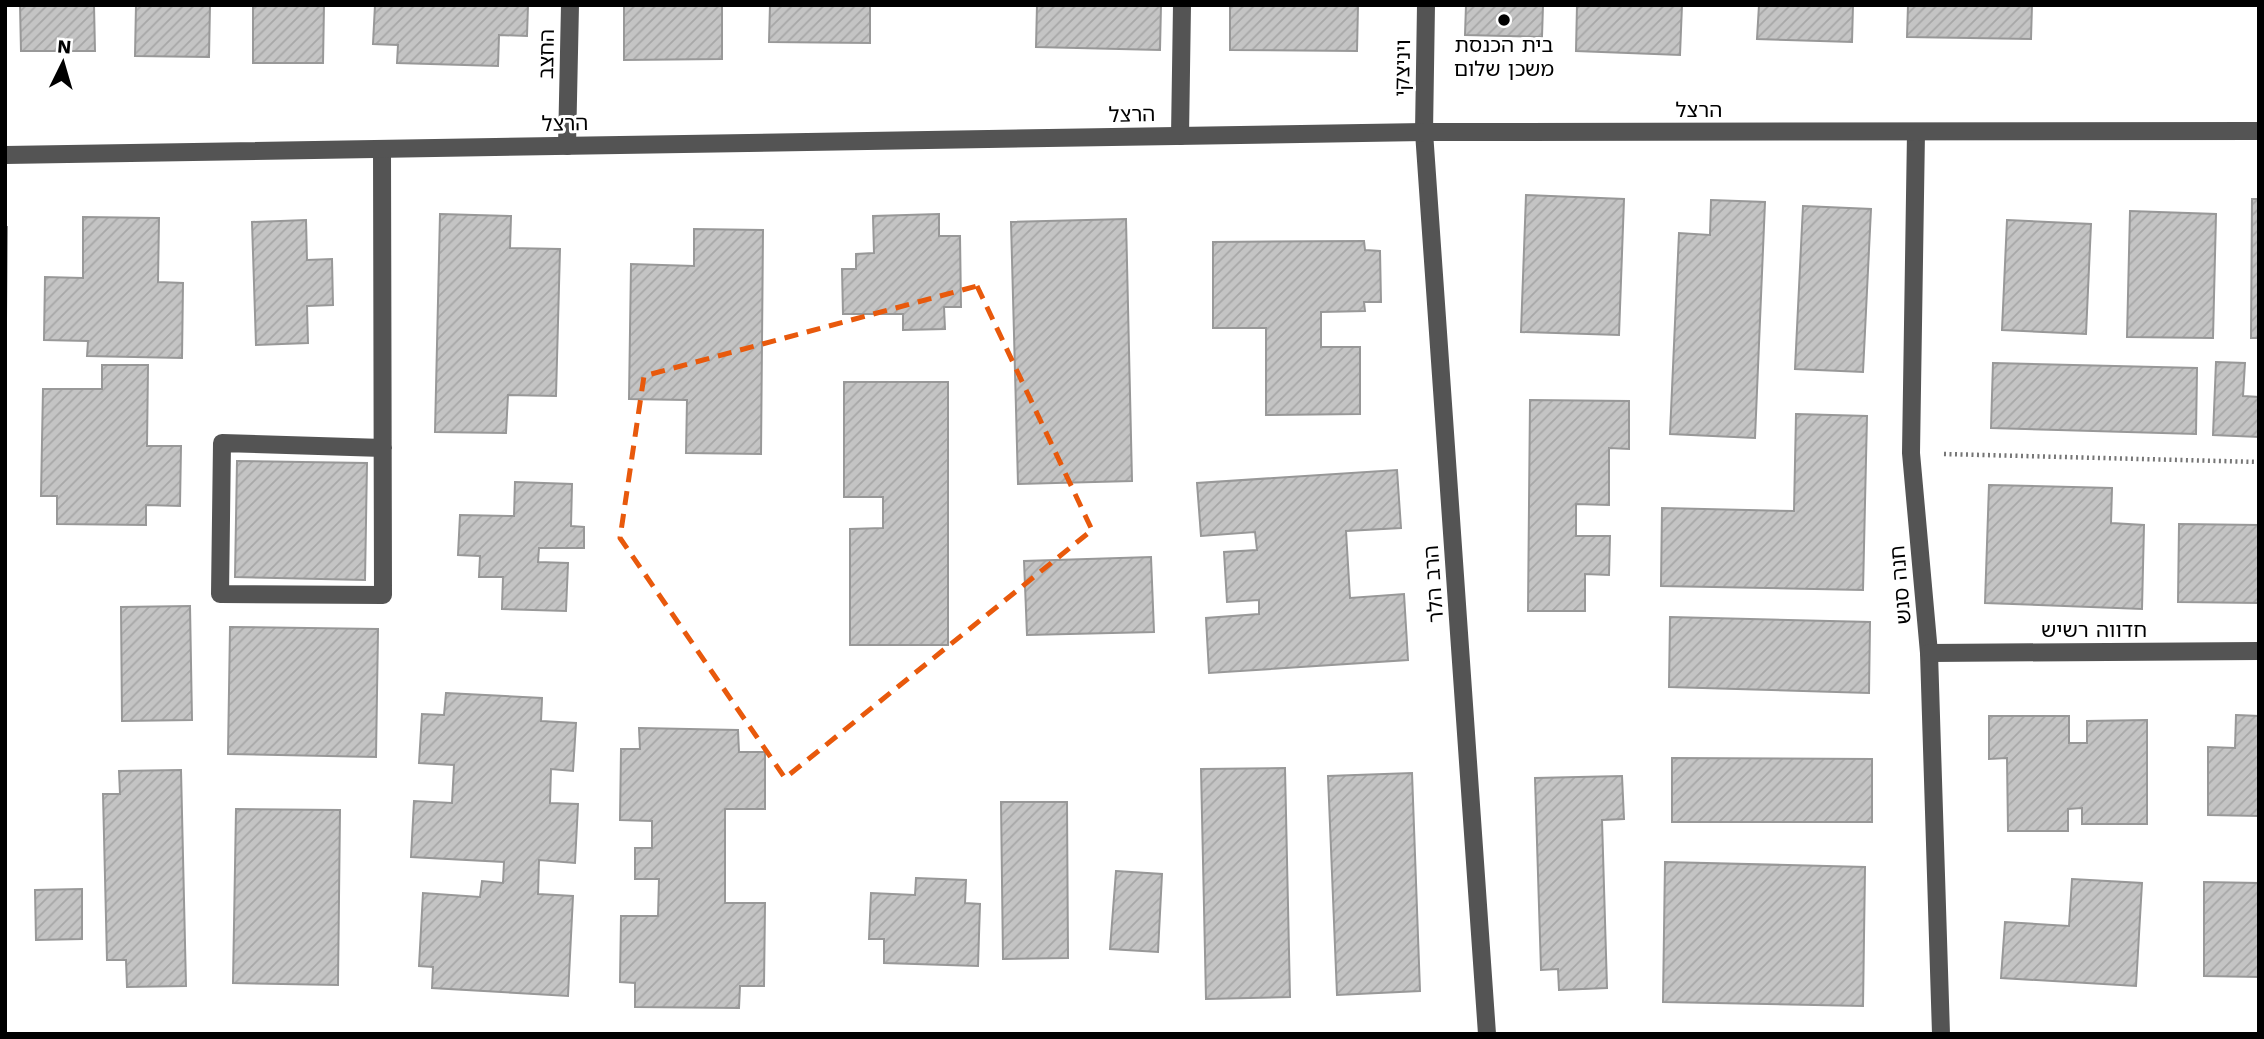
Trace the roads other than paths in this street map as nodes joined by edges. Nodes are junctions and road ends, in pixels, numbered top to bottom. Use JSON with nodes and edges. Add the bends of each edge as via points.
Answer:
{"nodes":[{"id":1,"x":570,"y":5,"type":"edge"},
{"id":2,"x":1182,"y":5,"type":"edge"},
{"id":3,"x":1426,"y":5,"type":"edge"},
{"id":4,"x":2259,"y":131,"type":"edge"},
{"id":5,"x":1424,"y":132,"type":"junction"},
{"id":6,"x":1916,"y":132,"type":"junction"},
{"id":7,"x":1180,"y":136,"type":"junction"},
{"id":8,"x":567,"y":146,"type":"junction"},
{"id":9,"x":382,"y":149,"type":"junction"},
{"id":10,"x":5,"y":155,"type":"edge"},
{"id":11,"x":383,"y":448,"type":"junction"},
{"id":12,"x":2259,"y":651,"type":"edge"},
{"id":13,"x":1929,"y":653,"type":"junction"},
{"id":14,"x":1487,"y":1034,"type":"edge"},
{"id":15,"x":1941,"y":1034,"type":"edge"}],
"edges":[{"from":1,"to":8,"type":"street","name":"החצב"},
{"from":2,"to":7,"type":"street"},
{"from":3,"to":5,"type":"street","name":"ויניצקי"},
{"from":4,"to":6,"type":"street","name":"הרצל"},
{"from":5,"to":6,"type":"street","name":"הרצל"},
{"from":5,"to":7,"type":"street","name":"הרצל"},
{"from":5,"to":14,"type":"street","name":"הרב הלר"},
{"from":6,"to":13,"type":"street","name":"חנה סנש","via":[[1911,453]]},
{"from":7,"to":8,"type":"street","name":"הרצל"},
{"from":8,"to":9,"type":"street","name":"הרצל"},
{"from":9,"to":10,"type":"street","name":"הרצל"},
{"from":9,"to":11,"type":"street"},
{"from":11,"to":11,"type":"street","via":[[383,595],[220,594],[222,443]]},
{"from":12,"to":13,"type":"street","name":"חדווה רשיש"},
{"from":13,"to":15,"type":"street","name":"חנה סנש"}]}
